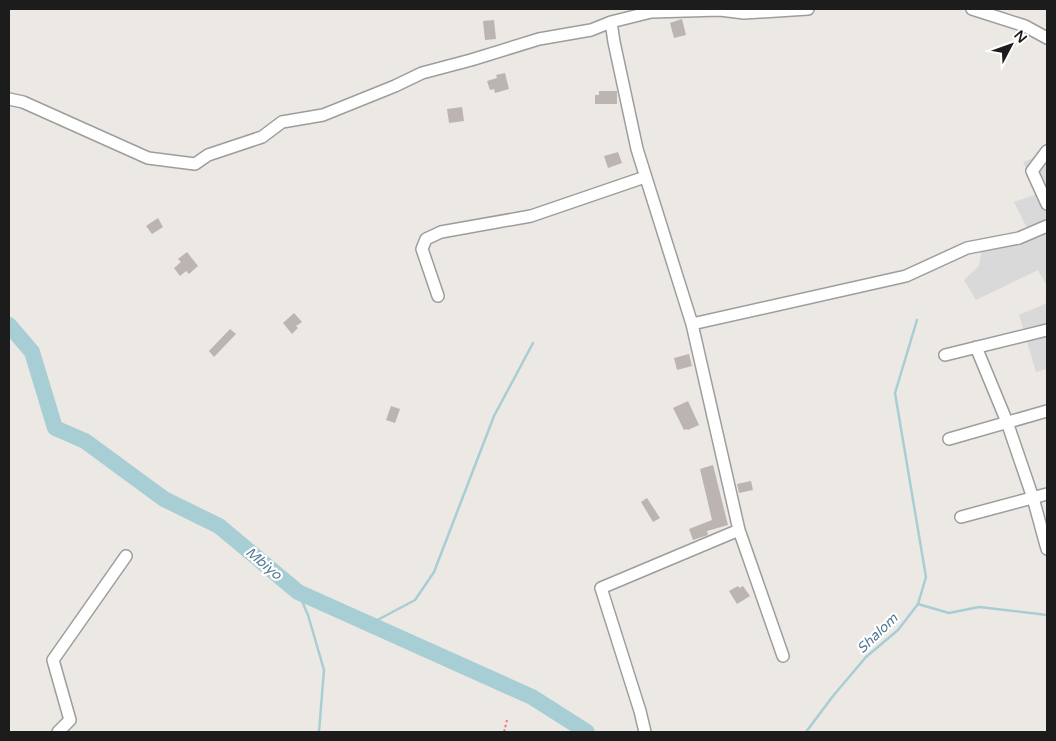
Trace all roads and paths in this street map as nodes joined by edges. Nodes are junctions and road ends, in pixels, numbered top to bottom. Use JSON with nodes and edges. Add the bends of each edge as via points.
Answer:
{"nodes":[{"id":1,"x":808,"y":9,"type":"edge"},
{"id":2,"x":972,"y":9,"type":"edge"},
{"id":3,"x":650,"y":10,"type":"edge"},
{"id":4,"x":611,"y":22,"type":"junction"},
{"id":5,"x":1047,"y":38,"type":"edge"},
{"id":6,"x":9,"y":99,"type":"edge"},
{"id":7,"x":1047,"y":151,"type":"edge"},
{"id":8,"x":645,"y":177,"type":"junction"},
{"id":9,"x":1047,"y":204,"type":"edge"},
{"id":10,"x":1047,"y":226,"type":"edge"},
{"id":11,"x":438,"y":296,"type":"dead end"},
{"id":12,"x":692,"y":324,"type":"junction"},
{"id":13,"x":1047,"y":330,"type":"edge"},
{"id":14,"x":976,"y":347,"type":"junction"},
{"id":15,"x":945,"y":355,"type":"dead end"},
{"id":16,"x":1047,"y":411,"type":"edge"},
{"id":17,"x":1007,"y":422,"type":"junction"},
{"id":18,"x":949,"y":439,"type":"dead end"},
{"id":19,"x":1047,"y":494,"type":"edge"},
{"id":20,"x":1033,"y":498,"type":"junction"},
{"id":21,"x":961,"y":517,"type":"dead end"},
{"id":22,"x":739,"y":530,"type":"junction"},
{"id":23,"x":1047,"y":549,"type":"edge"},
{"id":24,"x":126,"y":556,"type":"dead end"},
{"id":25,"x":783,"y":656,"type":"dead end"},
{"id":26,"x":507,"y":720,"type":"dead end"},
{"id":27,"x":58,"y":732,"type":"edge"},
{"id":28,"x":504,"y":732,"type":"edge"},
{"id":29,"x":645,"y":732,"type":"edge"}],
"edges":[{"from":1,"to":3,"type":"street","via":[[744,12]]},
{"from":2,"to":5,"type":"street","via":[[1025,26]]},
{"from":3,"to":4,"type":"street"},
{"from":4,"to":6,"type":"street","via":[[591,30],[539,39],[422,73],[323,115],[282,122],[262,137],[208,155],[195,164],[148,158],[23,102]]},
{"from":4,"to":8,"type":"street","via":[[636,149]]},
{"from":7,"to":9,"type":"street","via":[[1032,171]]},
{"from":8,"to":11,"type":"street","via":[[531,216],[441,232],[426,239],[422,249]]},
{"from":8,"to":12,"type":"street"},
{"from":10,"to":12,"type":"street","via":[[1019,238],[966,248],[906,276]]},
{"from":12,"to":22,"type":"street"},
{"from":13,"to":14,"type":"street"},
{"from":14,"to":15,"type":"street"},
{"from":14,"to":17,"type":"street"},
{"from":16,"to":17,"type":"street"},
{"from":17,"to":18,"type":"street"},
{"from":17,"to":20,"type":"street"},
{"from":19,"to":20,"type":"street"},
{"from":20,"to":21,"type":"street"},
{"from":20,"to":23,"type":"street"},
{"from":22,"to":25,"type":"street"},
{"from":22,"to":29,"type":"street","via":[[601,588]]},
{"from":24,"to":27,"type":"street","via":[[53,660],[70,720]]},
{"from":26,"to":28,"type":"path"}]}
